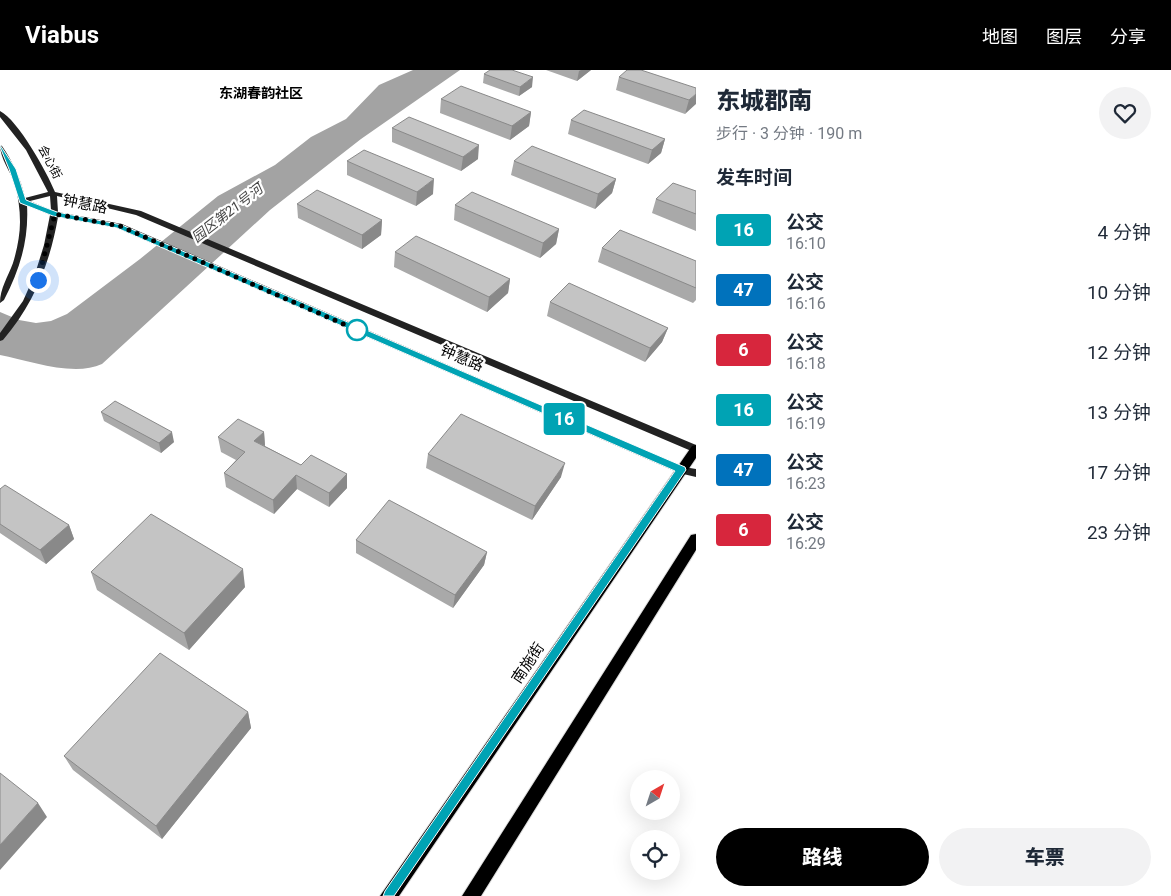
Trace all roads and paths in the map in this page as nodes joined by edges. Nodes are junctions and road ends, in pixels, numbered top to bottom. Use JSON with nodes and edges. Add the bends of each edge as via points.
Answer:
{"nodes":[{"id":1,"x":0,"y":113,"type":"edge"},
{"id":2,"x":0,"y":147,"type":"edge"},
{"id":3,"x":52,"y":193,"type":"junction"},
{"id":4,"x":23,"y":201,"type":"junction"},
{"id":5,"x":55,"y":214,"type":"junction"},
{"id":6,"x":0,"y":300,"type":"edge"},
{"id":7,"x":0,"y":338,"type":"edge"},
{"id":8,"x":696,"y":449,"type":"edge"},
{"id":9,"x":689,"y":471,"type":"edge"},
{"id":10,"x":696,"y":539,"type":"edge"},
{"id":11,"x":389,"y":896,"type":"edge"},
{"id":12,"x":471,"y":896,"type":"edge"}],
"edges":[{"from":1,"to":3,"type":"street","name":"会心街","via":[[28,147]]},
{"from":2,"to":4,"type":"street","via":[[13,169]]},
{"from":3,"to":4,"type":"street","name":"钟慧路"},
{"from":3,"to":5,"type":"street","name":"会心街"},
{"from":3,"to":8,"type":"street","name":"钟慧路","via":[[138,213]]},
{"from":4,"to":5,"type":"street","name":"钟慧路"},
{"from":4,"to":6,"type":"street","via":[[25,234],[18,264]]},
{"from":5,"to":7,"type":"street","name":"会心街","via":[[44,264],[18,316]]},
{"from":5,"to":9,"type":"street","name":"钟慧路","via":[[120,226]]},
{"from":8,"to":9,"type":"main road","name":"南施街"},
{"from":9,"to":11,"type":"main road","name":"南施街"},
{"from":10,"to":12,"type":"main road"}]}
